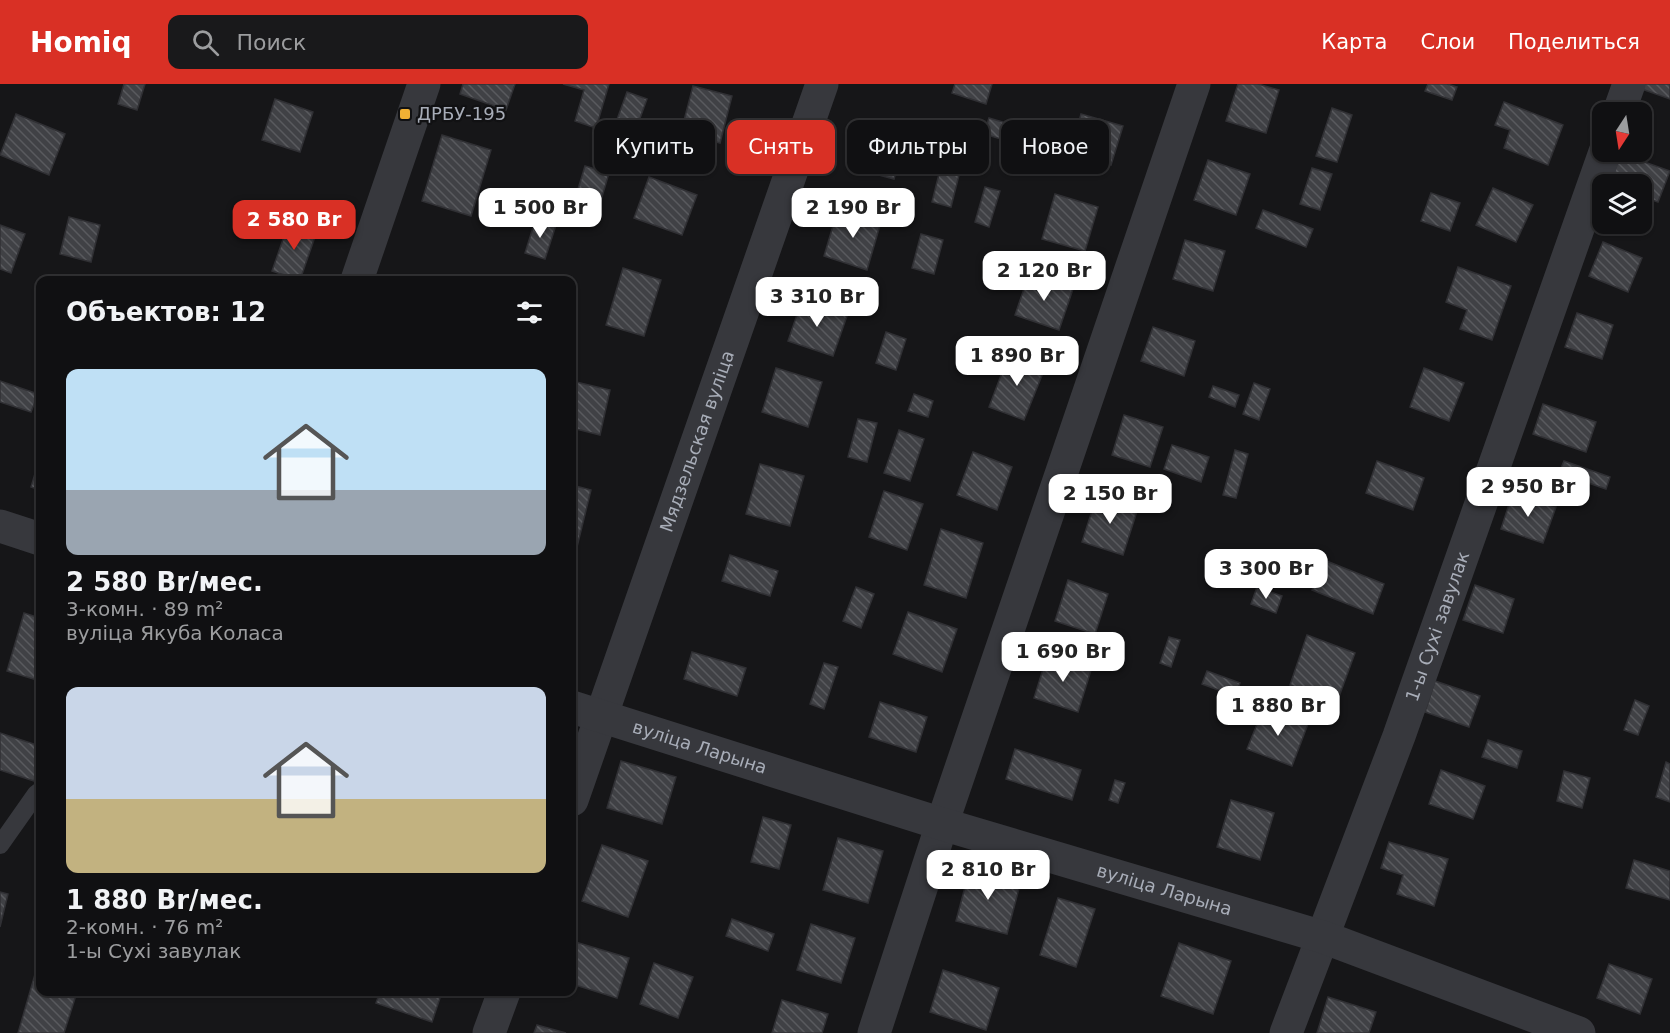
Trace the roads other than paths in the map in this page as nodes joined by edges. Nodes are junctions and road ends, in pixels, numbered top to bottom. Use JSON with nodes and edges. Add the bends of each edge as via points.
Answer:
{"nodes":[{"id":1,"x":424,"y":84,"type":"edge"},
{"id":2,"x":822,"y":84,"type":"edge"},
{"id":3,"x":1194,"y":84,"type":"edge"},
{"id":4,"x":1629,"y":84,"type":"edge"},
{"id":5,"x":1622,"y":102,"type":"edge"},
{"id":6,"x":1601,"y":162,"type":"edge"},
{"id":7,"x":358,"y":276,"type":"edge"},
{"id":8,"x":0,"y":526,"type":"edge"},
{"id":9,"x":36,"y":538,"type":"edge"},
{"id":10,"x":586,"y":712,"type":"edge"},
{"id":11,"x":576,"y":775,"type":"edge"},
{"id":12,"x":36,"y":794,"type":"edge"},
{"id":13,"x":942,"y":824,"type":"junction"},
{"id":14,"x":0,"y":845,"type":"edge"},
{"id":15,"x":1323,"y":937,"type":"junction"},
{"id":16,"x":503,"y":996,"type":"edge"},
{"id":17,"x":489,"y":1033,"type":"edge"},
{"id":18,"x":874,"y":1033,"type":"edge"},
{"id":19,"x":1286,"y":1033,"type":"edge"},
{"id":20,"x":1579,"y":1033,"type":"edge"}],
"edges":[{"from":1,"to":7,"type":"street"},
{"from":2,"to":10,"type":"street","name":"Мядзельская вуліца"},
{"from":3,"to":13,"type":"street"},
{"from":4,"to":5,"type":"street"},
{"from":6,"to":15,"type":"street","name":"1-ы Сухі завулак","via":[[1399,736]]},
{"from":8,"to":9,"type":"street"},
{"from":10,"to":11,"type":"street","name":"Мядзельская вуліца"},
{"from":10,"to":13,"type":"street","name":"вуліца Ларына"},
{"from":12,"to":14,"type":"lane"},
{"from":13,"to":15,"type":"street","name":"вуліца Ларына"},
{"from":13,"to":18,"type":"street"},
{"from":15,"to":19,"type":"street","name":"1-ы Сухі завулак"},
{"from":15,"to":20,"type":"street","name":"вуліца Ларына"},
{"from":16,"to":17,"type":"street"}]}
